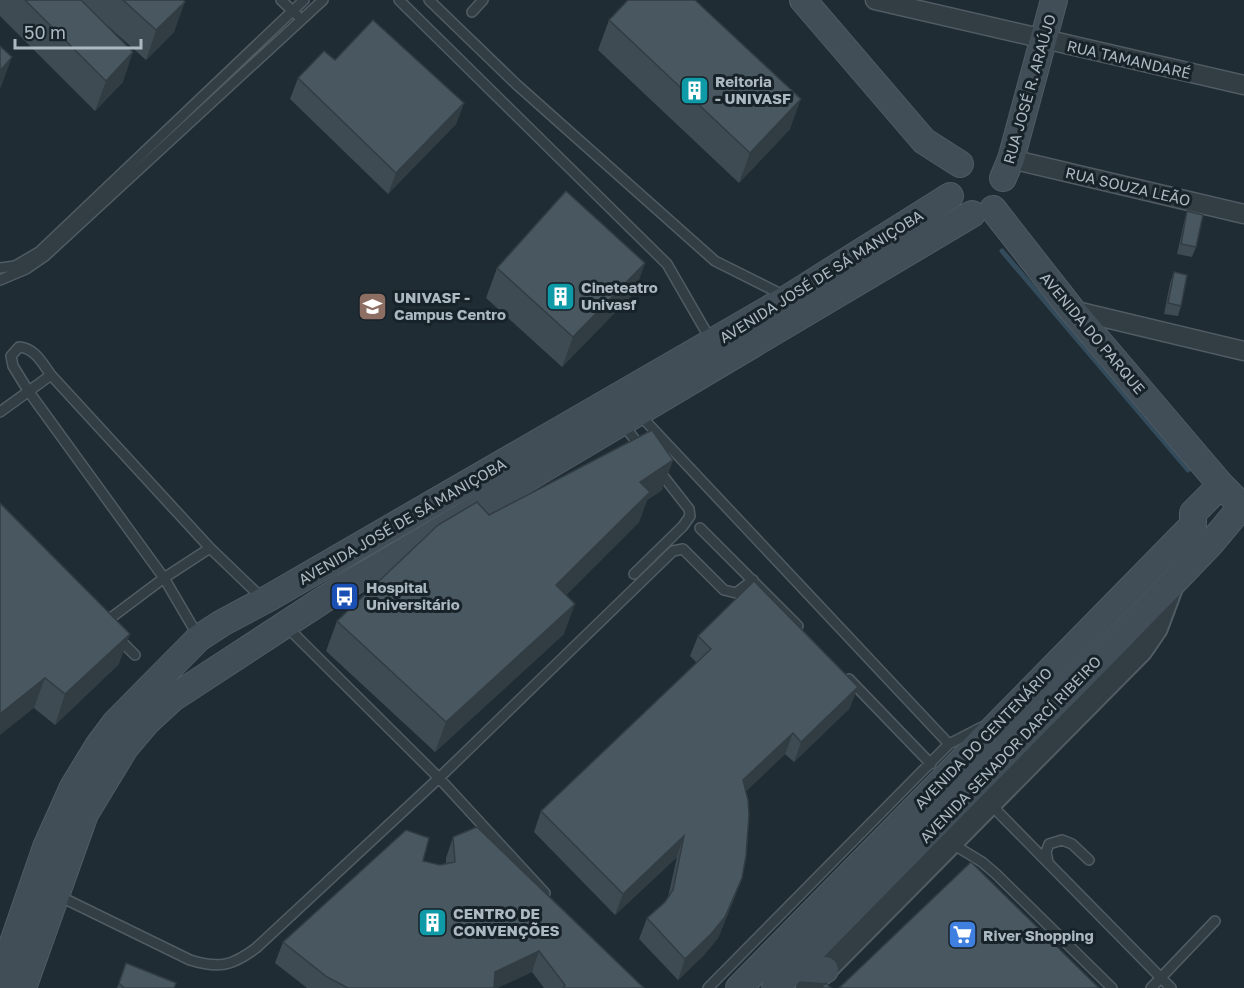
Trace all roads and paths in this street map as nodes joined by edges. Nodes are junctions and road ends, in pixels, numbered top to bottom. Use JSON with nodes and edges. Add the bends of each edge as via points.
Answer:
{"nodes":[{"id":1,"x":281,"y":0,"type":"edge"},
{"id":2,"x":304,"y":0,"type":"edge"},
{"id":3,"x":323,"y":0,"type":"edge"},
{"id":4,"x":399,"y":0,"type":"edge"},
{"id":5,"x":429,"y":0,"type":"edge"},
{"id":6,"x":483,"y":0,"type":"edge"},
{"id":7,"x":803,"y":0,"type":"edge"},
{"id":8,"x":875,"y":0,"type":"edge"},
{"id":9,"x":1054,"y":0,"type":"edge"},
{"id":10,"x":292,"y":11,"type":"junction"},
{"id":11,"x":472,"y":12,"type":"dead end"},
{"id":12,"x":301,"y":20,"type":"junction"},
{"id":13,"x":1044,"y":39,"type":"junction"},
{"id":14,"x":1244,"y":85,"type":"edge"},
{"id":15,"x":988,"y":164,"type":"junction"},
{"id":16,"x":950,"y":196,"type":"junction"},
{"id":17,"x":983,"y":212,"type":"junction"},
{"id":18,"x":1244,"y":214,"type":"edge"},
{"id":19,"x":0,"y":268,"type":"edge"},
{"id":20,"x":0,"y":280,"type":"edge"},
{"id":21,"x":788,"y":298,"type":"junction"},
{"id":22,"x":1072,"y":310,"type":"junction"},
{"id":23,"x":712,"y":342,"type":"junction"},
{"id":24,"x":1244,"y":351,"type":"edge"},
{"id":25,"x":51,"y":375,"type":"junction"},
{"id":26,"x":29,"y":392,"type":"junction"},
{"id":27,"x":0,"y":412,"type":"edge"},
{"id":28,"x":629,"y":417,"type":"junction"},
{"id":29,"x":1195,"y":455,"type":"junction"},
{"id":30,"x":649,"y":458,"type":"edge"},
{"id":31,"x":656,"y":467,"type":"edge"},
{"id":32,"x":1238,"y":497,"type":"edge"},
{"id":33,"x":1193,"y":519,"type":"junction"},
{"id":34,"x":700,"y":528,"type":"dead end"},
{"id":35,"x":1212,"y":542,"type":"junction"},
{"id":36,"x":210,"y":548,"type":"junction"},
{"id":37,"x":634,"y":574,"type":"dead end"},
{"id":38,"x":164,"y":578,"type":"junction"},
{"id":39,"x":753,"y":580,"type":"junction"},
{"id":40,"x":1173,"y":583,"type":"junction"},
{"id":41,"x":264,"y":600,"type":"junction"},
{"id":42,"x":95,"y":616,"type":"edge"},
{"id":43,"x":103,"y":624,"type":"junction"},
{"id":44,"x":285,"y":626,"type":"junction"},
{"id":45,"x":801,"y":630,"type":"edge"},
{"id":46,"x":199,"y":638,"type":"junction"},
{"id":47,"x":135,"y":655,"type":"dead end"},
{"id":48,"x":221,"y":667,"type":"junction"},
{"id":49,"x":842,"y":672,"type":"edge"},
{"id":50,"x":1001,"y":719,"type":"junction"},
{"id":51,"x":949,"y":744,"type":"junction"},
{"id":52,"x":931,"y":764,"type":"junction"},
{"id":53,"x":439,"y":778,"type":"junction"},
{"id":54,"x":994,"y":798,"type":"junction"},
{"id":55,"x":951,"y":843,"type":"junction"},
{"id":56,"x":1089,"y":860,"type":"dead end"},
{"id":57,"x":1049,"y":865,"type":"junction"},
{"id":58,"x":56,"y":894,"type":"junction"},
{"id":59,"x":555,"y":905,"type":"edge"},
{"id":60,"x":1215,"y":921,"type":"dead end"},
{"id":61,"x":825,"y":970,"type":"joint"},
{"id":62,"x":801,"y":978,"type":"edge"},
{"id":63,"x":1161,"y":978,"type":"junction"},
{"id":64,"x":0,"y":980,"type":"edge"},
{"id":65,"x":23,"y":988,"type":"edge"},
{"id":66,"x":708,"y":988,"type":"edge"},
{"id":67,"x":739,"y":988,"type":"edge"},
{"id":68,"x":775,"y":988,"type":"edge"},
{"id":69,"x":1112,"y":988,"type":"edge"},
{"id":70,"x":1151,"y":988,"type":"edge"},
{"id":71,"x":1171,"y":988,"type":"edge"}],
"edges":[{"from":1,"to":10,"type":"lane"},
{"from":2,"to":10,"type":"lane"},
{"from":3,"to":12,"type":"lane"},
{"from":4,"to":23,"type":"lane","via":[[668,264]]},
{"from":5,"to":21,"type":"lane","via":[[516,84],[715,261]]},
{"from":6,"to":11,"type":"lane"},
{"from":7,"to":15,"type":"main road","via":[[924,141]]},
{"from":8,"to":13,"type":"street","name":"RUA TAMANDARÉ"},
{"from":9,"to":13,"type":"main road","name":"RUA JOSÉ R. ARAÚJO"},
{"from":10,"to":12,"type":"lane"},
{"from":10,"to":19,"type":"lane","via":[[39,252],[15,266]]},
{"from":12,"to":20,"type":"lane","via":[[45,256]]},
{"from":13,"to":14,"type":"street","name":"RUA TAMANDARÉ"},
{"from":13,"to":15,"type":"main road","name":"RUA JOSÉ R. ARAÚJO"},
{"from":15,"to":16,"type":"main road","via":[[949,179]]},
{"from":15,"to":17,"type":"main road","via":[[1003,195]]},
{"from":15,"to":18,"type":"street","name":"RUA SOUZA LEÃO"},
{"from":16,"to":17,"type":"main road","via":[[958,208]]},
{"from":16,"to":21,"type":"main road","name":"AVENIDA JOSÉ DE SÁ MANIÇOBA"},
{"from":17,"to":22,"type":"main road","name":"AVENIDA DO PARQUE"},
{"from":17,"to":28,"type":"main road","name":"AVENIDA JOSÉ DE SÁ MANIÇOBA"},
{"from":21,"to":23,"type":"main road","name":"AVENIDA JOSÉ DE SÁ MANIÇOBA"},
{"from":22,"to":24,"type":"street"},
{"from":22,"to":29,"type":"main road","name":"AVENIDA DO PARQUE"},
{"from":23,"to":41,"type":"main road","name":"AVENIDA JOSÉ DE SÁ MANIÇOBA"},
{"from":25,"to":26,"type":"lane"},
{"from":25,"to":26,"type":"lane","via":[[35,354],[19,347],[11,356],[13,366]]},
{"from":25,"to":36,"type":"lane"},
{"from":26,"to":27,"type":"lane"},
{"from":26,"to":38,"type":"lane"},
{"from":28,"to":30,"type":"lane"},
{"from":28,"to":44,"type":"main road","name":"AVENIDA JOSÉ DE SÁ MANIÇOBA"},
{"from":28,"to":51,"type":"lane"},
{"from":29,"to":32,"type":"main road","name":"AVENIDA DO PARQUE"},
{"from":29,"to":33,"type":"main road","via":[[1203,483]]},
{"from":31,"to":37,"type":"lane","via":[[689,509],[690,516]]},
{"from":32,"to":33,"type":"main road","name":"AVENIDA DO CENTENÁRIO"},
{"from":32,"to":35,"type":"main road","name":"AVENIDA SENADOR DARCÍ RIBEIRO"},
{"from":33,"to":35,"type":"main road"},
{"from":33,"to":50,"type":"main road","name":"AVENIDA DO CENTENÁRIO"},
{"from":34,"to":39,"type":"lane"},
{"from":35,"to":40,"type":"main road","name":"AVENIDA SENADOR DARCÍ RIBEIRO"},
{"from":36,"to":38,"type":"lane"},
{"from":36,"to":41,"type":"lane"},
{"from":38,"to":43,"type":"lane"},
{"from":38,"to":46,"type":"lane"},
{"from":39,"to":45,"type":"lane"},
{"from":39,"to":53,"type":"lane","via":[[730,593],[683,549],[673,551]]},
{"from":40,"to":54,"type":"street","via":[[1156,628],[1141,650]]},
{"from":40,"to":62,"type":"main road","name":"AVENIDA SENADOR DARCÍ RIBEIRO"},
{"from":41,"to":44,"type":"main road"},
{"from":41,"to":46,"type":"main road","name":"AVENIDA JOSÉ DE SÁ MANIÇOBA"},
{"from":42,"to":43,"type":"lane"},
{"from":43,"to":47,"type":"lane"},
{"from":44,"to":48,"type":"main road","name":"AVENIDA JOSÉ DE SÁ MANIÇOBA"},
{"from":44,"to":53,"type":"lane"},
{"from":46,"to":48,"type":"main road"},
{"from":46,"to":64,"type":"main road","name":"AVENIDA JOSÉ DE SÁ MANIÇOBA","via":[[116,722],[73,787],[46,847]]},
{"from":48,"to":58,"type":"main road","name":"AVENIDA JOSÉ DE SÁ MANIÇOBA","via":[[173,698],[125,748],[85,814]]},
{"from":49,"to":52,"type":"lane"},
{"from":50,"to":51,"type":"lane"},
{"from":50,"to":67,"type":"main road","name":"AVENIDA DO CENTENÁRIO"},
{"from":51,"to":52,"type":"lane"},
{"from":52,"to":66,"type":"lane"},
{"from":53,"to":58,"type":"lane","via":[[240,960],[223,965],[190,960]]},
{"from":53,"to":59,"type":"lane"},
{"from":54,"to":55,"type":"street"},
{"from":54,"to":57,"type":"lane","via":[[998,812]]},
{"from":55,"to":61,"type":"street"},
{"from":55,"to":69,"type":"lane","via":[[986,865]]},
{"from":56,"to":57,"type":"lane","via":[[1072,844],[1058,840],[1049,844],[1046,852]]},
{"from":57,"to":63,"type":"lane"},
{"from":58,"to":65,"type":"main road","name":"AVENIDA JOSÉ DE SÁ MANIÇOBA"},
{"from":60,"to":63,"type":"lane"},
{"from":61,"to":62,"type":"main road"},
{"from":62,"to":68,"type":"main road","name":"AVENIDA SENADOR DARCÍ RIBEIRO"},
{"from":63,"to":70,"type":"lane"},
{"from":63,"to":71,"type":"lane"}]}
